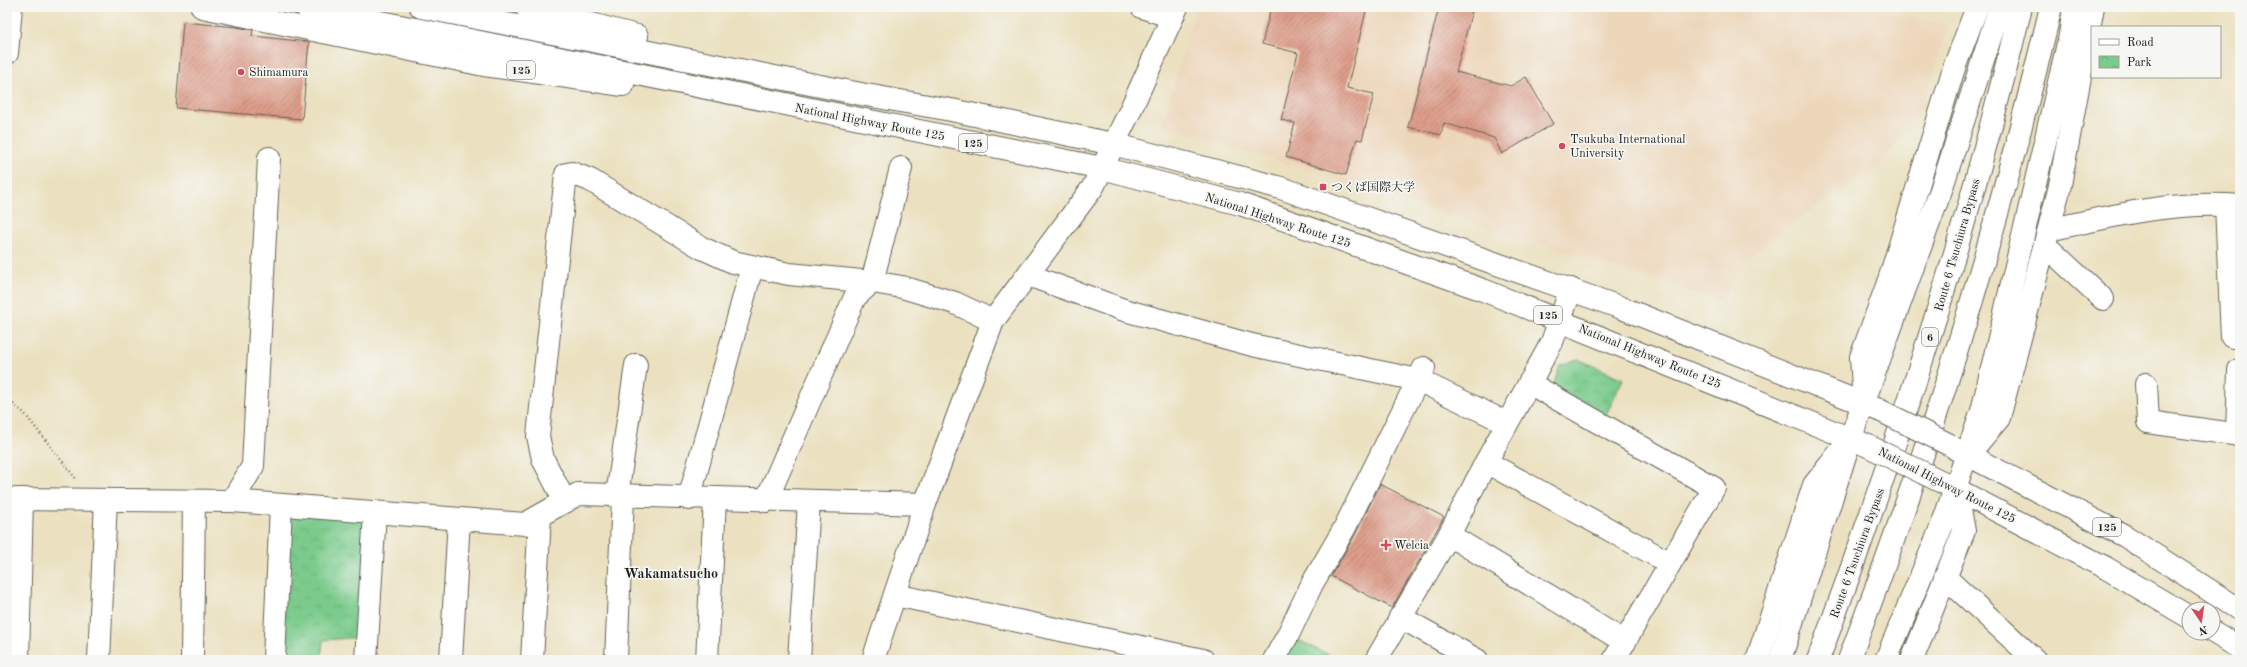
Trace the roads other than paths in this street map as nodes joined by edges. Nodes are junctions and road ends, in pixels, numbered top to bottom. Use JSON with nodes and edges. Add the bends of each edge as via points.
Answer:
{"nodes":[{"id":1,"x":11,"y":7,"type":"edge"},
{"id":2,"x":202,"y":7,"type":"edge"},
{"id":3,"x":306,"y":7,"type":"edge"},
{"id":4,"x":421,"y":7,"type":"edge"},
{"id":5,"x":526,"y":7,"type":"edge"},
{"id":6,"x":1142,"y":7,"type":"edge"},
{"id":7,"x":1977,"y":7,"type":"edge"},
{"id":8,"x":2000,"y":7,"type":"edge"},
{"id":9,"x":2021,"y":7,"type":"edge"},
{"id":10,"x":2051,"y":7,"type":"edge"},
{"id":11,"x":2074,"y":7,"type":"edge"},
{"id":12,"x":2093,"y":7,"type":"edge"},
{"id":13,"x":1175,"y":12,"type":"edge"},
{"id":14,"x":2091,"y":26,"type":"edge"},
{"id":15,"x":2091,"y":29,"type":"edge"},
{"id":16,"x":2089,"y":51,"type":"edge"},
{"id":17,"x":7,"y":53,"type":"edge"},
{"id":18,"x":866,"y":95,"type":"junction"},
{"id":19,"x":844,"y":117,"type":"junction"},
{"id":20,"x":1114,"y":144,"type":"junction"},
{"id":21,"x":269,"y":158,"type":"dead end"},
{"id":22,"x":901,"y":168,"type":"dead end"},
{"id":23,"x":1102,"y":168,"type":"junction"},
{"id":24,"x":2233,"y":206,"type":"edge"},
{"id":25,"x":2047,"y":238,"type":"junction"},
{"id":26,"x":752,"y":267,"type":"junction"},
{"id":27,"x":1028,"y":275,"type":"junction"},
{"id":28,"x":872,"y":282,"type":"junction"},
{"id":29,"x":1571,"y":289,"type":"junction"},
{"id":30,"x":2103,"y":299,"type":"dead end"},
{"id":31,"x":1560,"y":320,"type":"junction"},
{"id":32,"x":993,"y":321,"type":"junction"},
{"id":33,"x":2232,"y":337,"type":"dead end"},
{"id":34,"x":2007,"y":352,"type":"junction"},
{"id":35,"x":636,"y":365,"type":"dead end"},
{"id":36,"x":2239,"y":370,"type":"dead end"},
{"id":37,"x":1422,"y":373,"type":"junction"},
{"id":38,"x":1529,"y":383,"type":"junction"},
{"id":39,"x":2146,"y":384,"type":"dead end"},
{"id":40,"x":1871,"y":407,"type":"junction"},
{"id":41,"x":1508,"y":423,"type":"junction"},
{"id":42,"x":2239,"y":435,"type":"edge"},
{"id":43,"x":1859,"y":441,"type":"junction"},
{"id":44,"x":1959,"y":450,"type":"junction"},
{"id":45,"x":1486,"y":462,"type":"junction"},
{"id":46,"x":1948,"y":485,"type":"junction"},
{"id":47,"x":620,"y":496,"type":"junction"},
{"id":48,"x":14,"y":499,"type":"edge"},
{"id":49,"x":689,"y":499,"type":"junction"},
{"id":50,"x":97,"y":500,"type":"junction"},
{"id":51,"x":194,"y":500,"type":"junction"},
{"id":52,"x":715,"y":500,"type":"junction"},
{"id":53,"x":232,"y":501,"type":"junction"},
{"id":54,"x":766,"y":501,"type":"junction"},
{"id":55,"x":565,"y":502,"type":"junction"},
{"id":56,"x":809,"y":502,"type":"junction"},
{"id":57,"x":924,"y":504,"type":"junction"},
{"id":58,"x":281,"y":505,"type":"junction"},
{"id":59,"x":375,"y":512,"type":"junction"},
{"id":60,"x":540,"y":516,"type":"junction"},
{"id":61,"x":459,"y":519,"type":"junction"},
{"id":62,"x":1449,"y":535,"type":"junction"},
{"id":63,"x":1670,"y":564,"type":"junction"},
{"id":64,"x":1945,"y":577,"type":"junction"},
{"id":65,"x":895,"y":595,"type":"junction"},
{"id":66,"x":2240,"y":610,"type":"edge"},
{"id":67,"x":2181,"y":612,"type":"edge"},
{"id":68,"x":1400,"y":617,"type":"junction"},
{"id":69,"x":2221,"y":637,"type":"edge"},
{"id":70,"x":2240,"y":648,"type":"edge"},
{"id":71,"x":1619,"y":651,"type":"edge"},
{"id":72,"x":18,"y":660,"type":"edge"},
{"id":73,"x":99,"y":660,"type":"edge"},
{"id":74,"x":192,"y":660,"type":"edge"},
{"id":75,"x":274,"y":660,"type":"edge"},
{"id":76,"x":366,"y":660,"type":"edge"},
{"id":77,"x":451,"y":660,"type":"edge"},
{"id":78,"x":532,"y":660,"type":"edge"},
{"id":79,"x":616,"y":660,"type":"edge"},
{"id":80,"x":707,"y":660,"type":"edge"},
{"id":81,"x":799,"y":660,"type":"edge"},
{"id":82,"x":873,"y":660,"type":"edge"},
{"id":83,"x":1203,"y":660,"type":"edge"},
{"id":84,"x":1274,"y":660,"type":"edge"},
{"id":85,"x":1376,"y":660,"type":"edge"},
{"id":86,"x":1477,"y":660,"type":"edge"},
{"id":87,"x":1757,"y":660,"type":"edge"},
{"id":88,"x":1780,"y":660,"type":"edge"},
{"id":89,"x":1818,"y":660,"type":"edge"},
{"id":90,"x":1849,"y":660,"type":"edge"},
{"id":91,"x":1886,"y":660,"type":"edge"},
{"id":92,"x":1912,"y":660,"type":"edge"},
{"id":93,"x":2035,"y":660,"type":"edge"}],
"edges":[{"from":1,"to":17,"type":"main road"},
{"from":2,"to":19,"type":"main road","number":"125","via":[[484,65]]},
{"from":3,"to":19,"type":"main road","name":"National Highway Route 125","number":"125"},
{"from":4,"to":18,"type":"main road","number":"125"},
{"from":5,"to":18,"type":"main road","number":"125"},
{"from":6,"to":13,"type":"main road"},
{"from":7,"to":40,"type":"main road","via":[[1954,68],[1890,277],[1861,357]]},
{"from":8,"to":40,"type":"main road"},
{"from":9,"to":89,"type":"main road","name":"Route 6 Tsuchiura Bypass","number":"6","via":[[1970,205],[1918,376],[1859,551]]},
{"from":10,"to":90,"type":"main road","via":[[1997,214],[1948,383],[1886,564]]},
{"from":11,"to":34,"type":"main road"},
{"from":12,"to":14,"type":"main road"},
{"from":13,"to":20,"type":"main road"},
{"from":15,"to":16,"type":"main road"},
{"from":16,"to":25,"type":"main road"},
{"from":18,"to":20,"type":"main road","number":"125"},
{"from":19,"to":23,"type":"main road","name":"National Highway Route 125","number":"125"},
{"from":20,"to":23,"type":"main road"},
{"from":20,"to":29,"type":"main road","number":"125","via":[[1281,188]]},
{"from":21,"to":53,"type":"main road","via":[[253,466]]},
{"from":22,"to":28,"type":"main road"},
{"from":23,"to":27,"type":"main road","via":[[1093,187]]},
{"from":23,"to":31,"type":"main road","name":"National Highway Route 125","number":"125","via":[[1240,204],[1484,290]]},
{"from":24,"to":25,"type":"main road","via":[[2180,207],[2117,214]]},
{"from":24,"to":33,"type":"main road"},
{"from":25,"to":30,"type":"main road"},
{"from":25,"to":34,"type":"main road"},
{"from":26,"to":28,"type":"main road","via":[[789,274]]},
{"from":26,"to":49,"type":"main road"},
{"from":26,"to":55,"type":"main road","via":[[714,254],[590,180],[572,173],[566,174],[538,436],[543,459]]},
{"from":27,"to":32,"type":"main road"},
{"from":27,"to":37,"type":"main road","via":[[1124,310],[1252,345]]},
{"from":28,"to":32,"type":"main road","via":[[902,287],[955,303]]},
{"from":28,"to":54,"type":"main road","via":[[855,297]]},
{"from":29,"to":31,"type":"main road"},
{"from":29,"to":40,"type":"main road","number":"125"},
{"from":31,"to":38,"type":"main road","via":[[1552,342]]},
{"from":31,"to":43,"type":"main road","name":"National Highway Route 125","number":"125"},
{"from":32,"to":57,"type":"main road"},
{"from":34,"to":44,"type":"main road"},
{"from":35,"to":47,"type":"main road"},
{"from":36,"to":42,"type":"main road"},
{"from":37,"to":41,"type":"main road"},
{"from":37,"to":84,"type":"main road","via":[[1344,529],[1312,584]]},
{"from":38,"to":41,"type":"main road"},
{"from":38,"to":63,"type":"main road","via":[[1714,488]]},
{"from":39,"to":42,"type":"main road","via":[[2148,422]]},
{"from":40,"to":43,"type":"main road"},
{"from":40,"to":44,"type":"main road","number":"125","bridge":true},
{"from":41,"to":45,"type":"main road"},
{"from":43,"to":46,"type":"main road","name":"National Highway Route 125","number":"125","bridge":true},
{"from":43,"to":87,"type":"main road","via":[[1814,485]]},
{"from":43,"to":88,"type":"main road"},
{"from":44,"to":46,"type":"main road"},
{"from":44,"to":66,"type":"main road","number":"125","via":[[2124,536]]},
{"from":45,"to":62,"type":"main road"},
{"from":45,"to":63,"type":"main road"},
{"from":46,"to":64,"type":"main road","via":[[1964,531]]},
{"from":46,"to":67,"type":"main road","name":"National Highway Route 125","number":"125","via":[[2106,568]]},
{"from":46,"to":91,"type":"main road","via":[[1943,524]]},
{"from":47,"to":49,"type":"main road"},
{"from":47,"to":55,"type":"main road","via":[[578,494]]},
{"from":47,"to":79,"type":"main road"},
{"from":48,"to":50,"type":"main road"},
{"from":48,"to":72,"type":"main road"},
{"from":49,"to":52,"type":"main road"},
{"from":50,"to":51,"type":"main road"},
{"from":50,"to":73,"type":"main road"},
{"from":51,"to":53,"type":"main road"},
{"from":51,"to":74,"type":"main road"},
{"from":52,"to":54,"type":"main road"},
{"from":52,"to":80,"type":"main road"},
{"from":53,"to":58,"type":"main road"},
{"from":54,"to":56,"type":"main road"},
{"from":55,"to":60,"type":"main road"},
{"from":56,"to":57,"type":"main road"},
{"from":56,"to":81,"type":"main road"},
{"from":57,"to":65,"type":"main road"},
{"from":58,"to":59,"type":"main road"},
{"from":58,"to":75,"type":"main road"},
{"from":59,"to":61,"type":"main road"},
{"from":59,"to":76,"type":"main road"},
{"from":60,"to":61,"type":"main road","via":[[525,524]]},
{"from":60,"to":78,"type":"main road"},
{"from":61,"to":77,"type":"main road"},
{"from":62,"to":68,"type":"main road"},
{"from":62,"to":71,"type":"main road"},
{"from":63,"to":71,"type":"main road"},
{"from":64,"to":92,"type":"main road"},
{"from":64,"to":93,"type":"main road"},
{"from":65,"to":82,"type":"main road"},
{"from":65,"to":83,"type":"main road"},
{"from":68,"to":85,"type":"main road"},
{"from":68,"to":86,"type":"main road"},
{"from":69,"to":70,"type":"main road"}]}
